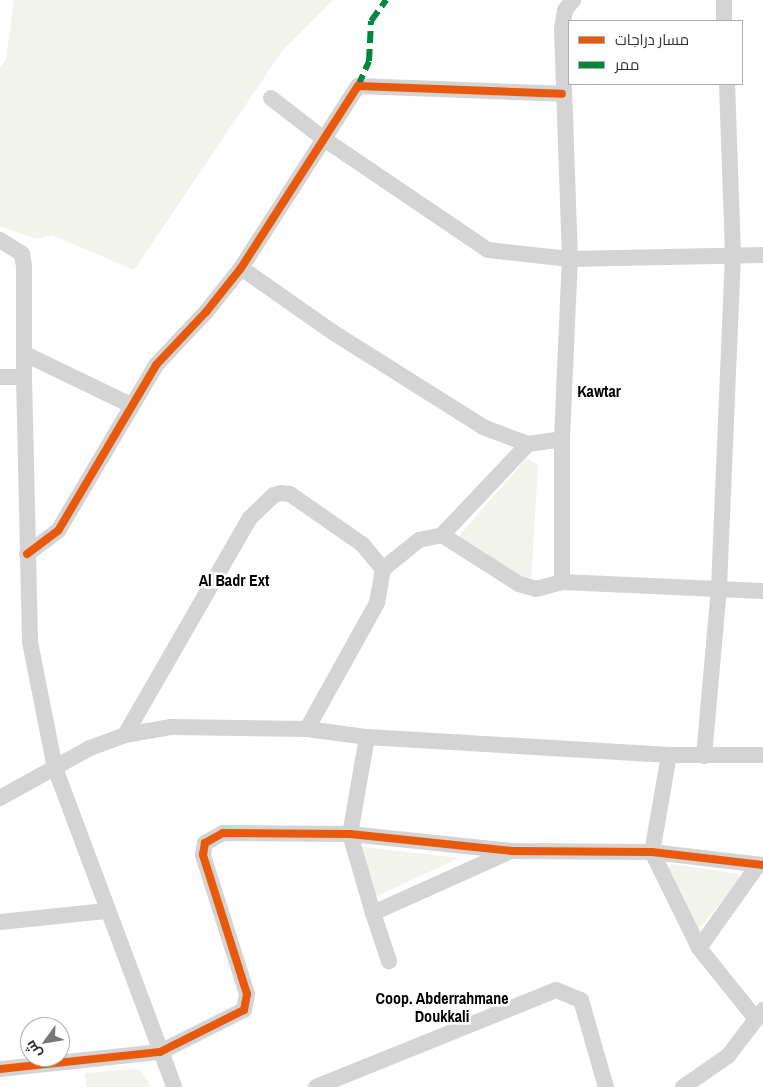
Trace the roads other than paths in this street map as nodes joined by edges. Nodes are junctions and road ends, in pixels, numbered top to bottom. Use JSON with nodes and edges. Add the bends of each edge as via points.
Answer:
{"nodes":[{"id":1,"x":573,"y":0,"type":"edge"},
{"id":2,"x":724,"y":0,"type":"edge"},
{"id":3,"x":724,"y":20,"type":"edge"},
{"id":4,"x":727,"y":85,"type":"edge"},
{"id":5,"x":562,"y":94,"type":"junction"},
{"id":6,"x":271,"y":98,"type":"dead end"},
{"id":7,"x":324,"y":139,"type":"junction"},
{"id":8,"x":0,"y":240,"type":"edge"},
{"id":9,"x":734,"y":255,"type":"junction"},
{"id":10,"x":763,"y":255,"type":"edge"},
{"id":11,"x":570,"y":258,"type":"junction"},
{"id":12,"x":241,"y":268,"type":"junction"},
{"id":13,"x":25,"y":354,"type":"junction"},
{"id":14,"x":0,"y":377,"type":"edge"},
{"id":15,"x":24,"y":377,"type":"junction"},
{"id":16,"x":131,"y":405,"type":"junction"},
{"id":17,"x":562,"y":439,"type":"junction"},
{"id":18,"x":528,"y":444,"type":"junction"},
{"id":19,"x":442,"y":535,"type":"junction"},
{"id":20,"x":26,"y":554,"type":"junction"},
{"id":21,"x":383,"y":568,"type":"junction"},
{"id":22,"x":562,"y":582,"type":"junction"},
{"id":23,"x":719,"y":588,"type":"junction"},
{"id":24,"x":763,"y":592,"type":"edge"},
{"id":25,"x":307,"y":729,"type":"junction"},
{"id":26,"x":125,"y":734,"type":"junction"},
{"id":27,"x":367,"y":737,"type":"junction"},
{"id":28,"x":669,"y":755,"type":"junction"},
{"id":29,"x":763,"y":755,"type":"edge"},
{"id":30,"x":704,"y":756,"type":"junction"},
{"id":31,"x":55,"y":768,"type":"junction"},
{"id":32,"x":0,"y":798,"type":"edge"},
{"id":33,"x":350,"y":834,"type":"junction"},
{"id":34,"x":512,"y":851,"type":"junction"},
{"id":35,"x":652,"y":852,"type":"junction"},
{"id":36,"x":760,"y":865,"type":"edge"},
{"id":37,"x":105,"y":911,"type":"junction"},
{"id":38,"x":372,"y":913,"type":"junction"},
{"id":39,"x":0,"y":922,"type":"edge"},
{"id":40,"x":699,"y":948,"type":"junction"},
{"id":41,"x":389,"y":961,"type":"dead end"},
{"id":42,"x":760,"y":1014,"type":"edge"},
{"id":43,"x":160,"y":1052,"type":"junction"},
{"id":44,"x":0,"y":1069,"type":"edge"},
{"id":45,"x":174,"y":1087,"type":"edge"},
{"id":46,"x":316,"y":1087,"type":"edge"},
{"id":47,"x":606,"y":1087,"type":"edge"},
{"id":48,"x":683,"y":1087,"type":"edge"}],
"edges":[{"from":1,"to":5,"type":"street","via":[[564,10]]},
{"from":2,"to":3,"type":"street"},
{"from":4,"to":9,"type":"street"},
{"from":5,"to":7,"type":"street","via":[[358,86]]},
{"from":5,"to":11,"type":"street"},
{"from":6,"to":7,"type":"street"},
{"from":7,"to":11,"type":"street","via":[[488,250]]},
{"from":7,"to":12,"type":"street"},
{"from":8,"to":13,"type":"street","via":[[22,254]]},
{"from":9,"to":10,"type":"street"},
{"from":9,"to":11,"type":"street"},
{"from":9,"to":23,"type":"street"},
{"from":11,"to":17,"type":"street"},
{"from":12,"to":16,"type":"street","via":[[206,312],[156,365]]},
{"from":12,"to":18,"type":"street","via":[[438,401],[483,427]]},
{"from":13,"to":15,"type":"street"},
{"from":13,"to":16,"type":"street"},
{"from":14,"to":15,"type":"street"},
{"from":15,"to":20,"type":"street"},
{"from":16,"to":20,"type":"street","via":[[58,531]]},
{"from":17,"to":18,"type":"street"},
{"from":17,"to":22,"type":"street"},
{"from":18,"to":19,"type":"street"},
{"from":19,"to":21,"type":"street","via":[[419,540]]},
{"from":19,"to":22,"type":"street","via":[[518,584],[536,589]]},
{"from":20,"to":31,"type":"street","via":[[30,642]]},
{"from":21,"to":25,"type":"street","via":[[377,603]]},
{"from":21,"to":26,"type":"street","via":[[362,544],[290,494],[274,494],[250,518]]},
{"from":22,"to":23,"type":"street"},
{"from":23,"to":24,"type":"street"},
{"from":23,"to":30,"type":"street"},
{"from":25,"to":26,"type":"street","via":[[171,727]]},
{"from":25,"to":27,"type":"street"},
{"from":26,"to":31,"type":"street","via":[[90,748]]},
{"from":27,"to":28,"type":"street"},
{"from":27,"to":33,"type":"street"},
{"from":28,"to":30,"type":"street"},
{"from":28,"to":35,"type":"street"},
{"from":29,"to":30,"type":"street"},
{"from":31,"to":32,"type":"street"},
{"from":31,"to":37,"type":"street"},
{"from":33,"to":34,"type":"street"},
{"from":33,"to":38,"type":"street"},
{"from":33,"to":43,"type":"street","via":[[223,833],[205,843],[202,855],[248,1004],[244,1010]]},
{"from":34,"to":35,"type":"street"},
{"from":34,"to":38,"type":"street"},
{"from":35,"to":36,"type":"street"},
{"from":35,"to":40,"type":"street"},
{"from":36,"to":40,"type":"street"},
{"from":37,"to":39,"type":"street"},
{"from":37,"to":43,"type":"street"},
{"from":38,"to":41,"type":"street"},
{"from":40,"to":42,"type":"street"},
{"from":42,"to":48,"type":"street","via":[[728,1056]]},
{"from":43,"to":44,"type":"street"},
{"from":43,"to":45,"type":"street"},
{"from":46,"to":47,"type":"street","via":[[556,990],[580,1000]]}]}
